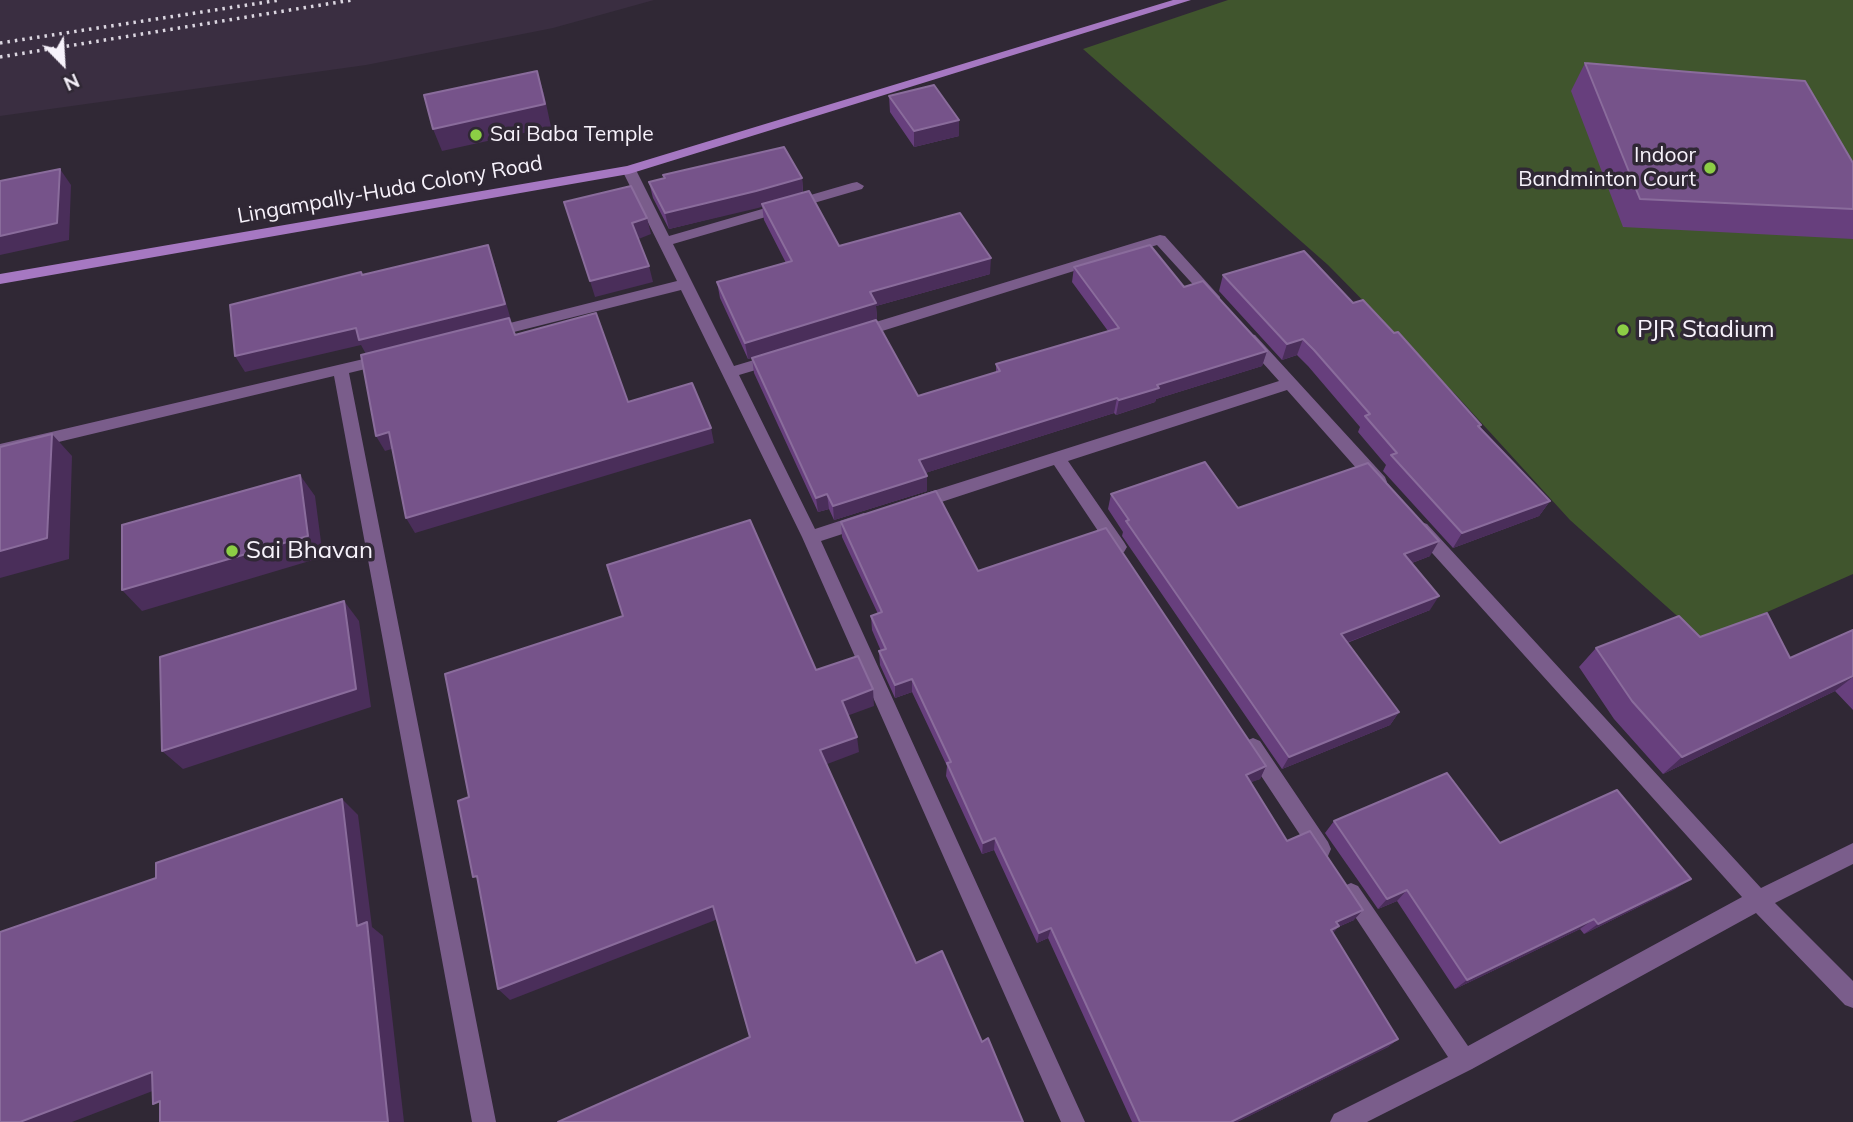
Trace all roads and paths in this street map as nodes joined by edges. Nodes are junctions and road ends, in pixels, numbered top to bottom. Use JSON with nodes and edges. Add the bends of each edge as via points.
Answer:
{"nodes":[{"id":1,"x":1185,"y":0,"type":"edge"},
{"id":2,"x":629,"y":170,"type":"junction"},
{"id":3,"x":857,"y":186,"type":"dead end"},
{"id":4,"x":665,"y":242,"type":"junction"},
{"id":5,"x":0,"y":279,"type":"edge"},
{"id":6,"x":685,"y":284,"type":"junction"},
{"id":7,"x":846,"y":336,"type":"edge"},
{"id":8,"x":474,"y":337,"type":"edge"},
{"id":9,"x":407,"y":353,"type":"edge"},
{"id":10,"x":794,"y":353,"type":"edge"},
{"id":11,"x":341,"y":370,"type":"junction"},
{"id":12,"x":728,"y":373,"type":"junction"},
{"id":13,"x":1290,"y":383,"type":"junction"},
{"id":14,"x":0,"y":450,"type":"edge"},
{"id":15,"x":1057,"y":457,"type":"junction"},
{"id":16,"x":1393,"y":497,"type":"edge"},
{"id":17,"x":901,"y":508,"type":"edge"},
{"id":18,"x":876,"y":516,"type":"edge"},
{"id":19,"x":1411,"y":518,"type":"edge"},
{"id":20,"x":811,"y":537,"type":"junction"},
{"id":21,"x":1126,"y":560,"type":"edge"},
{"id":22,"x":1242,"y":731,"type":"edge"},
{"id":23,"x":1853,"y":853,"type":"edge"},
{"id":24,"x":1758,"y":900,"type":"junction"},
{"id":25,"x":1853,"y":997,"type":"edge"},
{"id":26,"x":1464,"y":1061,"type":"junction"},
{"id":27,"x":485,"y":1122,"type":"edge"},
{"id":28,"x":1073,"y":1122,"type":"edge"},
{"id":29,"x":1342,"y":1122,"type":"edge"}],
"edges":[{"from":1,"to":2,"type":"street","name":"Lingampally-Huda Colony Road"},
{"from":2,"to":4,"type":"street"},
{"from":2,"to":5,"type":"street","name":"Lingampally-Huda Colony Road"},
{"from":3,"to":4,"type":"street"},
{"from":4,"to":6,"type":"street"},
{"from":6,"to":8,"type":"street"},
{"from":6,"to":12,"type":"street"},
{"from":7,"to":13,"type":"street","via":[[1160,239]]},
{"from":9,"to":11,"type":"street"},
{"from":10,"to":12,"type":"street"},
{"from":11,"to":14,"type":"street"},
{"from":11,"to":27,"type":"street"},
{"from":12,"to":20,"type":"street"},
{"from":13,"to":15,"type":"street"},
{"from":13,"to":16,"type":"street"},
{"from":15,"to":17,"type":"street"},
{"from":15,"to":21,"type":"street"},
{"from":18,"to":20,"type":"street"},
{"from":19,"to":24,"type":"street"},
{"from":20,"to":28,"type":"street"},
{"from":22,"to":26,"type":"street"},
{"from":23,"to":24,"type":"street"},
{"from":24,"to":25,"type":"street"},
{"from":24,"to":26,"type":"street"},
{"from":26,"to":29,"type":"street"}]}
